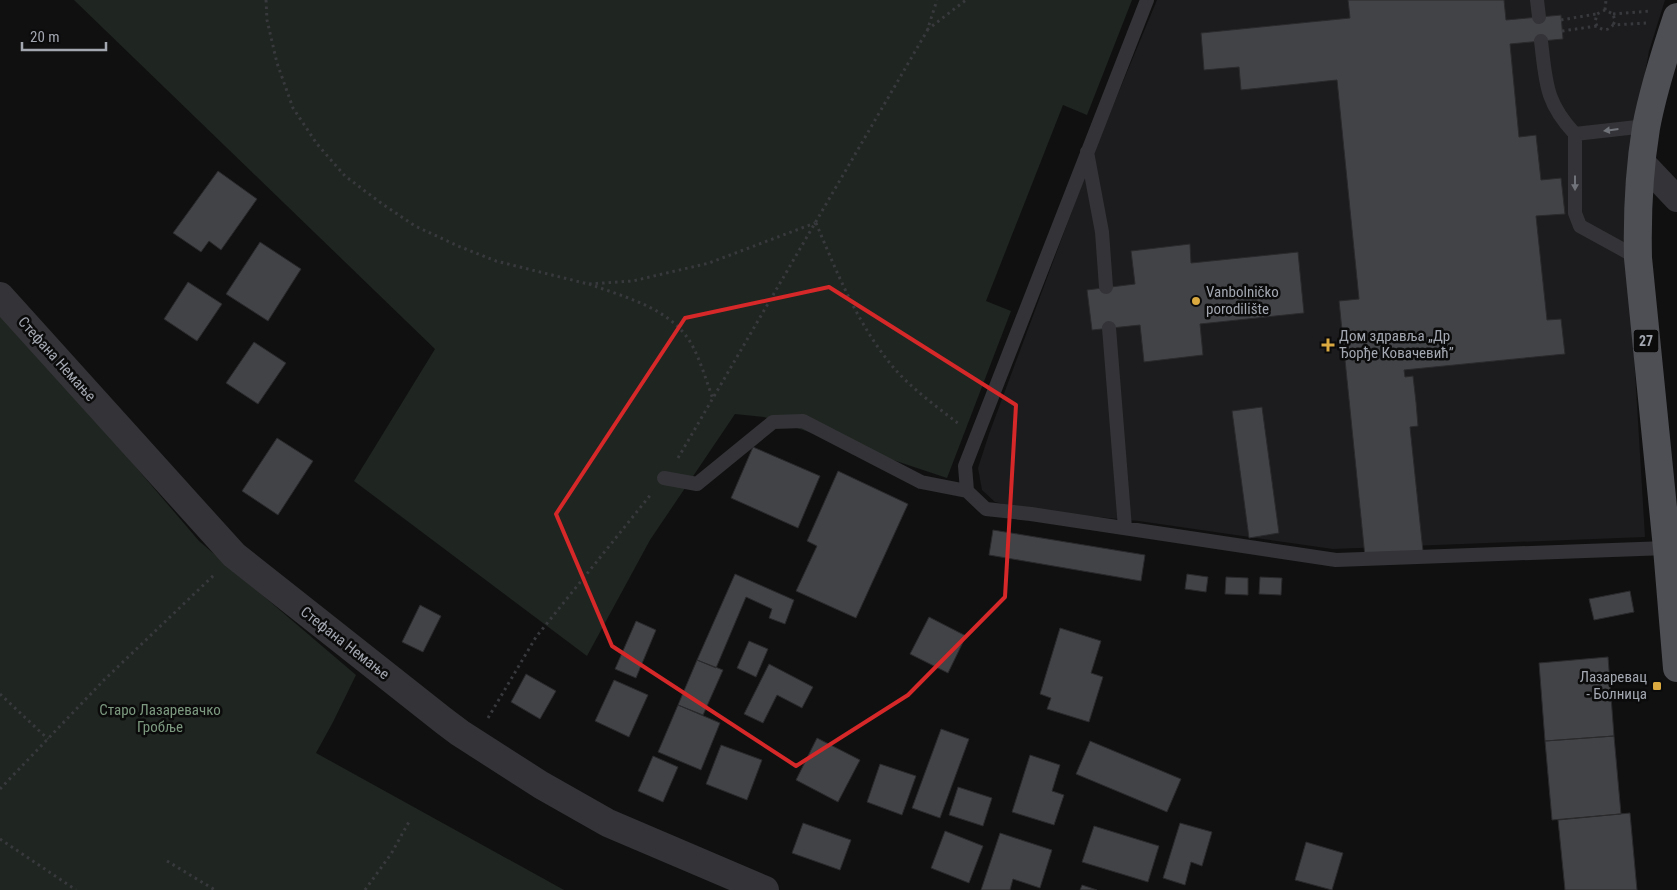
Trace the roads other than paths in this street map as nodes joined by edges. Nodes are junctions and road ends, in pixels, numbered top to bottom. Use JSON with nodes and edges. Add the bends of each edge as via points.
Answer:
{"nodes":[{"id":1,"x":1147,"y":0,"type":"edge"},
{"id":2,"x":1538,"y":0,"type":"edge"},
{"id":3,"x":1668,"y":13,"type":"edge"},
{"id":4,"x":1539,"y":17,"type":"dead end"},
{"id":5,"x":1541,"y":41,"type":"dead end"},
{"id":6,"x":1646,"y":126,"type":"junction"},
{"id":7,"x":1575,"y":134,"type":"junction"},
{"id":8,"x":1087,"y":152,"type":"junction"},
{"id":9,"x":1641,"y":161,"type":"junction"},
{"id":10,"x":1677,"y":199,"type":"edge"},
{"id":11,"x":1638,"y":258,"type":"junction"},
{"id":12,"x":1106,"y":287,"type":"dead end"},
{"id":13,"x":0,"y":296,"type":"edge"},
{"id":14,"x":1109,"y":328,"type":"dead end"},
{"id":15,"x":664,"y":478,"type":"dead end"},
{"id":16,"x":967,"y":491,"type":"junction"},
{"id":17,"x":1125,"y":528,"type":"junction"},
{"id":18,"x":1667,"y":548,"type":"junction"},
{"id":19,"x":1677,"y":668,"type":"edge"},
{"id":20,"x":765,"y":890,"type":"edge"}],
"edges":[{"from":1,"to":8,"type":"lane"},
{"from":2,"to":4,"type":"lane"},
{"from":3,"to":6,"type":"main road","number":"27","via":[[1666,49]]},
{"from":5,"to":7,"type":"lane","via":[[1551,100],[1562,120]]},
{"from":6,"to":7,"type":"lane","one_way":true},
{"from":6,"to":9,"type":"main road","number":"27"},
{"from":7,"to":11,"type":"lane","one_way":true,"via":[[1575,213],[1580,226]]},
{"from":8,"to":12,"type":"lane","via":[[1102,232]]},
{"from":8,"to":16,"type":"lane","via":[[965,466]]},
{"from":9,"to":10,"type":"street"},
{"from":9,"to":11,"type":"main road","number":"27"},
{"from":11,"to":18,"type":"main road","number":"27"},
{"from":13,"to":20,"type":"street","name":"Стефана Немање","via":[[234,555],[460,733],[608,823]]},
{"from":14,"to":17,"type":"lane"},
{"from":15,"to":16,"type":"lane","via":[[697,484],[772,422],[803,421],[921,482]]},
{"from":16,"to":17,"type":"lane","via":[[986,509]]},
{"from":17,"to":18,"type":"lane","via":[[1336,560]]},
{"from":18,"to":19,"type":"main road","number":"27"}]}
